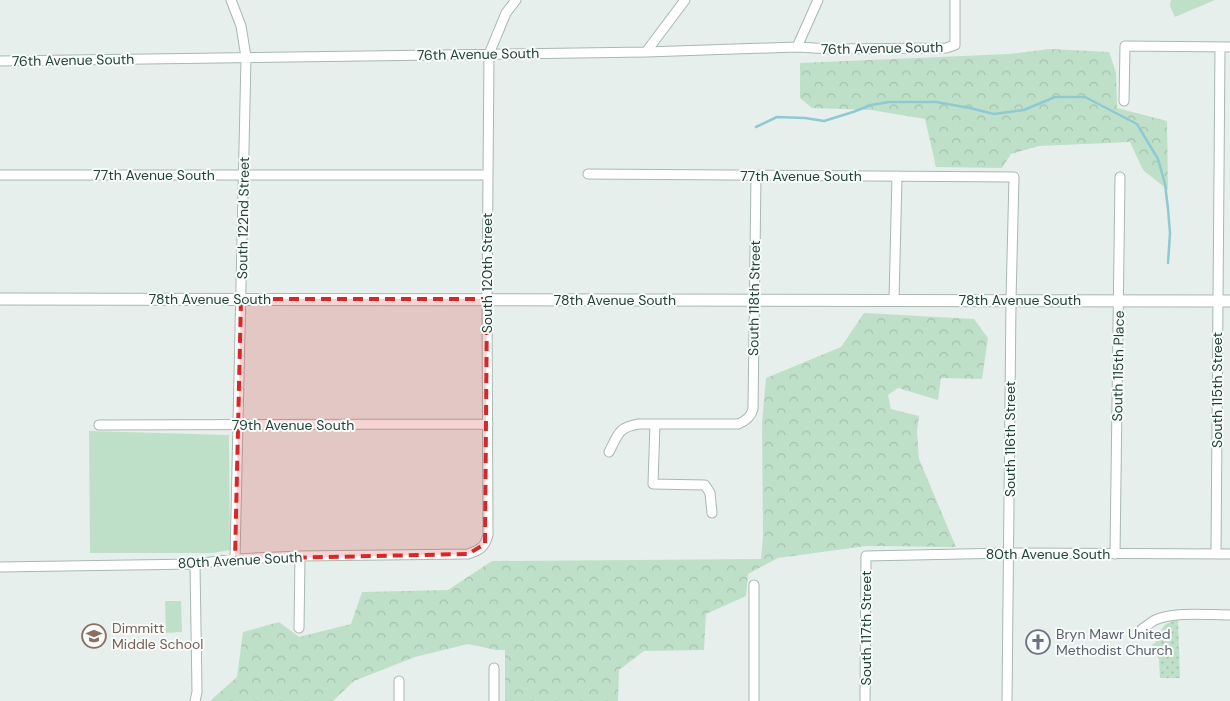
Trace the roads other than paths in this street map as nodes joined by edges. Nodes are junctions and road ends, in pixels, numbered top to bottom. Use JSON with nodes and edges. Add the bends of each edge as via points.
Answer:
{"nodes":[{"id":1,"x":231,"y":0,"type":"edge"},
{"id":2,"x":516,"y":0,"type":"edge"},
{"id":3,"x":685,"y":0,"type":"edge"},
{"id":4,"x":818,"y":0,"type":"edge"},
{"id":5,"x":955,"y":0,"type":"edge"},
{"id":6,"x":1220,"y":46,"type":"junction"},
{"id":7,"x":1230,"y":46,"type":"edge"},
{"id":8,"x":796,"y":47,"type":"junction"},
{"id":9,"x":646,"y":52,"type":"junction"},
{"id":10,"x":489,"y":54,"type":"junction"},
{"id":11,"x":246,"y":56,"type":"junction"},
{"id":12,"x":0,"y":61,"type":"edge"},
{"id":13,"x":1124,"y":101,"type":"dead end"},
{"id":14,"x":0,"y":174,"type":"edge"},
{"id":15,"x":243,"y":174,"type":"junction"},
{"id":16,"x":588,"y":174,"type":"dead end"},
{"id":17,"x":488,"y":175,"type":"junction"},
{"id":18,"x":756,"y":176,"type":"junction"},
{"id":19,"x":897,"y":176,"type":"junction"},
{"id":20,"x":1014,"y":177,"type":"joint"},
{"id":21,"x":1120,"y":177,"type":"dead end"},
{"id":22,"x":0,"y":299,"type":"edge"},
{"id":23,"x":241,"y":299,"type":"junction"},
{"id":24,"x":487,"y":299,"type":"junction"},
{"id":25,"x":1011,"y":300,"type":"junction"},
{"id":26,"x":1119,"y":300,"type":"junction"},
{"id":27,"x":754,"y":301,"type":"junction"},
{"id":28,"x":894,"y":301,"type":"junction"},
{"id":29,"x":1218,"y":301,"type":"junction"},
{"id":30,"x":1230,"y":301,"type":"edge"},
{"id":31,"x":488,"y":424,"type":"junction"},
{"id":32,"x":655,"y":424,"type":"junction"},
{"id":33,"x":99,"y":425,"type":"dead end"},
{"id":34,"x":239,"y":426,"type":"junction"},
{"id":35,"x":609,"y":452,"type":"dead end"},
{"id":36,"x":712,"y":514,"type":"dead end"},
{"id":37,"x":479,"y":550,"type":"joint"},
{"id":38,"x":1010,"y":553,"type":"junction"},
{"id":39,"x":1115,"y":554,"type":"junction"},
{"id":40,"x":1216,"y":554,"type":"junction"},
{"id":41,"x":1230,"y":554,"type":"edge"},
{"id":42,"x":300,"y":556,"type":"junction"},
{"id":43,"x":866,"y":556,"type":"joint"},
{"id":44,"x":235,"y":559,"type":"junction"},
{"id":45,"x":195,"y":564,"type":"junction"},
{"id":46,"x":0,"y":567,"type":"edge"},
{"id":47,"x":754,"y":585,"type":"dead end"},
{"id":48,"x":1230,"y":615,"type":"edge"},
{"id":49,"x":299,"y":628,"type":"dead end"},
{"id":50,"x":1142,"y":629,"type":"dead end"},
{"id":51,"x":494,"y":668,"type":"dead end"},
{"id":52,"x":399,"y":681,"type":"dead end"},
{"id":53,"x":195,"y":701,"type":"edge"},
{"id":54,"x":399,"y":701,"type":"edge"},
{"id":55,"x":494,"y":701,"type":"edge"},
{"id":56,"x":754,"y":701,"type":"edge"},
{"id":57,"x":865,"y":701,"type":"edge"},
{"id":58,"x":1008,"y":701,"type":"edge"}],
"edges":[{"from":1,"to":11,"type":"street","name":"South 122nd Street","via":[[241,26]]},
{"from":2,"to":10,"type":"street","name":"South 120th Street","via":[[506,13]]},
{"from":3,"to":9,"type":"street"},
{"from":4,"to":8,"type":"street"},
{"from":5,"to":8,"type":"street","name":"76th Avenue South","via":[[955,45],[946,48],[831,50]]},
{"from":6,"to":7,"type":"street"},
{"from":6,"to":13,"type":"street","via":[[1125,46]]},
{"from":6,"to":29,"type":"street","name":"South 115th Street"},
{"from":8,"to":9,"type":"street","name":"76th Avenue South"},
{"from":9,"to":10,"type":"street","name":"76th Avenue South"},
{"from":10,"to":11,"type":"street","name":"76th Avenue South"},
{"from":10,"to":17,"type":"street","name":"South 120th Street"},
{"from":11,"to":12,"type":"street","name":"76th Avenue South"},
{"from":11,"to":15,"type":"street","name":"South 122nd Street"},
{"from":14,"to":15,"type":"street","name":"77th Avenue South"},
{"from":15,"to":17,"type":"street","name":"77th Avenue South"},
{"from":15,"to":23,"type":"street","name":"South 122nd Street"},
{"from":16,"to":18,"type":"street","name":"77th Avenue South"},
{"from":17,"to":24,"type":"street","name":"South 120th Street"},
{"from":18,"to":19,"type":"street","name":"77th Avenue South"},
{"from":18,"to":27,"type":"street","name":"South 118th Street"},
{"from":19,"to":20,"type":"street","name":"77th Avenue South"},
{"from":19,"to":28,"type":"street"},
{"from":20,"to":25,"type":"street","name":"South 116th Street"},
{"from":21,"to":26,"type":"street","name":"South 115th Place"},
{"from":22,"to":23,"type":"street","name":"78th Avenue South"},
{"from":23,"to":24,"type":"street","name":"78th Avenue South"},
{"from":23,"to":34,"type":"street","name":"South 122nd Street"},
{"from":24,"to":27,"type":"street","name":"78th Avenue South"},
{"from":24,"to":31,"type":"street","name":"South 120th Street"},
{"from":25,"to":26,"type":"street","name":"78th Avenue South"},
{"from":25,"to":28,"type":"street","name":"78th Avenue South"},
{"from":25,"to":38,"type":"street","name":"South 116th Street"},
{"from":26,"to":29,"type":"street","name":"78th Avenue South"},
{"from":26,"to":39,"type":"street","name":"South 115th Place"},
{"from":27,"to":28,"type":"street","name":"78th Avenue South"},
{"from":27,"to":32,"type":"street","name":"South 118th Street","via":[[753,409],[748,418],[738,424]]},
{"from":29,"to":30,"type":"street","name":"78th Avenue South"},
{"from":29,"to":40,"type":"street","name":"South 115th Street"},
{"from":31,"to":34,"type":"street","name":"79th Avenue South"},
{"from":31,"to":37,"type":"street","name":"South 120th Street","via":[[488,534]]},
{"from":32,"to":35,"type":"street","via":[[624,427]]},
{"from":32,"to":36,"type":"street","via":[[653,484],[705,484],[710,493]]},
{"from":33,"to":34,"type":"street","name":"79th Avenue South"},
{"from":34,"to":44,"type":"street","name":"South 122nd Street"},
{"from":37,"to":42,"type":"street","name":"80th Avenue South","via":[[468,554]]},
{"from":38,"to":39,"type":"street","name":"80th Avenue South"},
{"from":38,"to":43,"type":"street","name":"80th Avenue South"},
{"from":38,"to":58,"type":"street","name":"South 116th Street"},
{"from":39,"to":40,"type":"street","name":"80th Avenue South"},
{"from":40,"to":41,"type":"street","name":"80th Avenue South"},
{"from":42,"to":44,"type":"street","name":"80th Avenue South"},
{"from":42,"to":49,"type":"street"},
{"from":43,"to":57,"type":"street","name":"South 117th Street"},
{"from":44,"to":45,"type":"street","name":"80th Avenue South"},
{"from":45,"to":46,"type":"street","name":"80th Avenue South"},
{"from":45,"to":53,"type":"street"},
{"from":47,"to":56,"type":"street"},
{"from":48,"to":50,"type":"street","via":[[1165,617]]},
{"from":51,"to":55,"type":"street"},
{"from":52,"to":54,"type":"street"}]}
